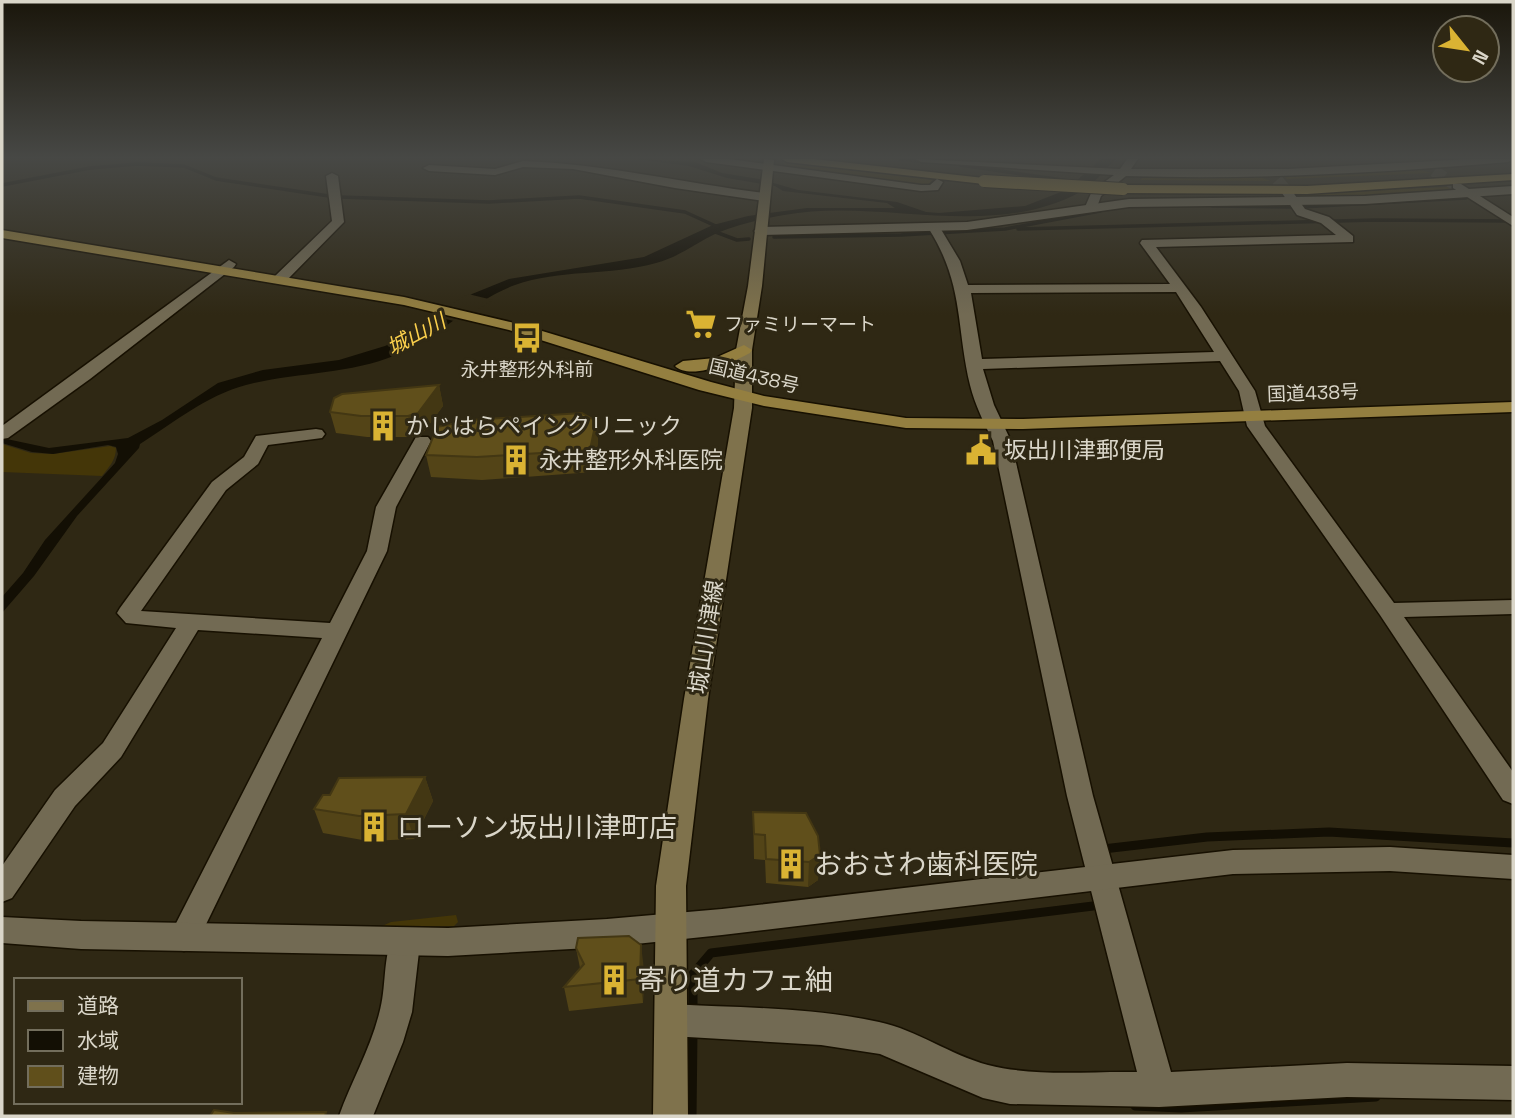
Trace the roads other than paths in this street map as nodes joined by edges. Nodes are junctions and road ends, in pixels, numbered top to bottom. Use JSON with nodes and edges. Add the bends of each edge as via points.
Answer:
{"nodes":[{"id":1,"x":337,"y":211,"type":"edge"},
{"id":2,"x":762,"y":211,"type":"edge"},
{"id":3,"x":1067,"y":211,"type":"edge"},
{"id":4,"x":1302,"y":211,"type":"tunnel mouth"},
{"id":5,"x":1496,"y":211,"type":"edge"},
{"id":6,"x":1512,"y":222,"type":"edge"},
{"id":7,"x":761,"y":223,"type":"junction"},
{"id":8,"x":2,"y":226,"type":"edge"},
{"id":9,"x":938,"y":232,"type":"junction"},
{"id":10,"x":2,"y":234,"type":"edge"},
{"id":11,"x":224,"y":267,"type":"junction"},
{"id":12,"x":283,"y":276,"type":"junction"},
{"id":13,"x":1181,"y":288,"type":"junction"},
{"id":14,"x":963,"y":289,"type":"junction"},
{"id":15,"x":474,"y":311,"type":"junction"},
{"id":16,"x":744,"y":350,"type":"junction"},
{"id":17,"x":1224,"y":356,"type":"junction"},
{"id":18,"x":975,"y":364,"type":"junction"},
{"id":19,"x":683,"y":366,"type":"junction"},
{"id":20,"x":743,"y":389,"type":"junction"},
{"id":21,"x":1513,"y":396,"type":"edge"},
{"id":22,"x":1513,"y":407,"type":"edge"},
{"id":23,"x":1252,"y":411,"type":"junction"},
{"id":24,"x":991,"y":419,"type":"junction"},
{"id":25,"x":316,"y":434,"type":"dead end"},
{"id":26,"x":2,"y":435,"type":"edge"},
{"id":27,"x":422,"y":441,"type":"dead end"},
{"id":28,"x":1513,"y":607,"type":"edge"},
{"id":29,"x":1388,"y":610,"type":"junction"},
{"id":30,"x":191,"y":622,"type":"junction"},
{"id":31,"x":338,"y":631,"type":"junction"},
{"id":32,"x":1513,"y":793,"type":"edge"},
{"id":33,"x":1513,"y":867,"type":"edge"},
{"id":34,"x":1100,"y":877,"type":"junction"},
{"id":35,"x":2,"y":889,"type":"edge"},
{"id":36,"x":672,"y":926,"type":"junction"},
{"id":37,"x":2,"y":930,"type":"edge"},
{"id":38,"x":184,"y":937,"type":"junction"},
{"id":39,"x":405,"y":943,"type":"junction"},
{"id":40,"x":685,"y":1020,"type":"junction"},
{"id":41,"x":1513,"y":1083,"type":"edge"},
{"id":42,"x":1159,"y":1090,"type":"junction"},
{"id":43,"x":356,"y":1116,"type":"edge"},
{"id":44,"x":670,"y":1116,"type":"edge"}],
"edges":[{"from":1,"to":12,"type":"street","via":[[338,222]]},
{"from":2,"to":7,"type":"main road","name":"城山川津線"},
{"from":3,"to":9,"type":"street"},
{"from":4,"to":13,"type":"street","via":[[1327,222],[1348,239],[1147,243]]},
{"from":5,"to":6,"type":"street"},
{"from":7,"to":9,"type":"street"},
{"from":7,"to":16,"type":"main road","name":"城山川津線"},
{"from":8,"to":11,"type":"highway","name":"国道438号"},
{"from":9,"to":14,"type":"street"},
{"from":10,"to":11,"type":"highway","name":"国道438号"},
{"from":11,"to":12,"type":"highway","name":"国道438号"},
{"from":11,"to":26,"type":"street"},
{"from":12,"to":15,"type":"highway","name":"国道438号"},
{"from":13,"to":14,"type":"street"},
{"from":13,"to":17,"type":"street"},
{"from":14,"to":18,"type":"street"},
{"from":15,"to":19,"type":"highway","name":"国道438号","via":[[570,331]]},
{"from":15,"to":20,"type":"highway","name":"国道438号"},
{"from":16,"to":19,"type":"highway","via":[[718,363]]},
{"from":16,"to":20,"type":"main road","name":"城山川津線"},
{"from":17,"to":18,"type":"street"},
{"from":17,"to":23,"type":"street","via":[[1250,397]]},
{"from":18,"to":24,"type":"street"},
{"from":19,"to":20,"type":"highway","name":"国道438号"},
{"from":20,"to":24,"type":"highway","name":"国道438号","via":[[815,411],[905,424]]},
{"from":20,"to":36,"type":"main road","name":"城山川津線","via":[[696,699],[673,873]]},
{"from":21,"to":23,"type":"highway","name":"国道438号"},
{"from":22,"to":23,"type":"highway","name":"国道438号"},
{"from":23,"to":24,"type":"highway","name":"国道438号"},
{"from":23,"to":29,"type":"street","via":[[1256,426]]},
{"from":24,"to":34,"type":"street","via":[[1002,442]]},
{"from":25,"to":30,"type":"street","via":[[262,440],[251,460],[219,486],[128,613],[134,618]]},
{"from":27,"to":31,"type":"street","via":[[386,507],[377,551]]},
{"from":28,"to":29,"type":"street"},
{"from":29,"to":32,"type":"street"},
{"from":30,"to":31,"type":"street"},
{"from":30,"to":35,"type":"street","via":[[112,750],[65,798]]},
{"from":31,"to":38,"type":"street"},
{"from":33,"to":34,"type":"street","via":[[1390,859],[1287,859]]},
{"from":34,"to":36,"type":"street"},
{"from":34,"to":42,"type":"street"},
{"from":36,"to":39,"type":"street"},
{"from":36,"to":40,"type":"main road","name":"城山川津線"},
{"from":37,"to":38,"type":"street"},
{"from":38,"to":39,"type":"street"},
{"from":39,"to":43,"type":"street","via":[[391,1024]]},
{"from":40,"to":42,"type":"street","via":[[821,1029],[880,1038],[983,1081],[1010,1087]]},
{"from":40,"to":44,"type":"main road","name":"城山川津線"},
{"from":41,"to":42,"type":"street","via":[[1348,1080]]}]}
